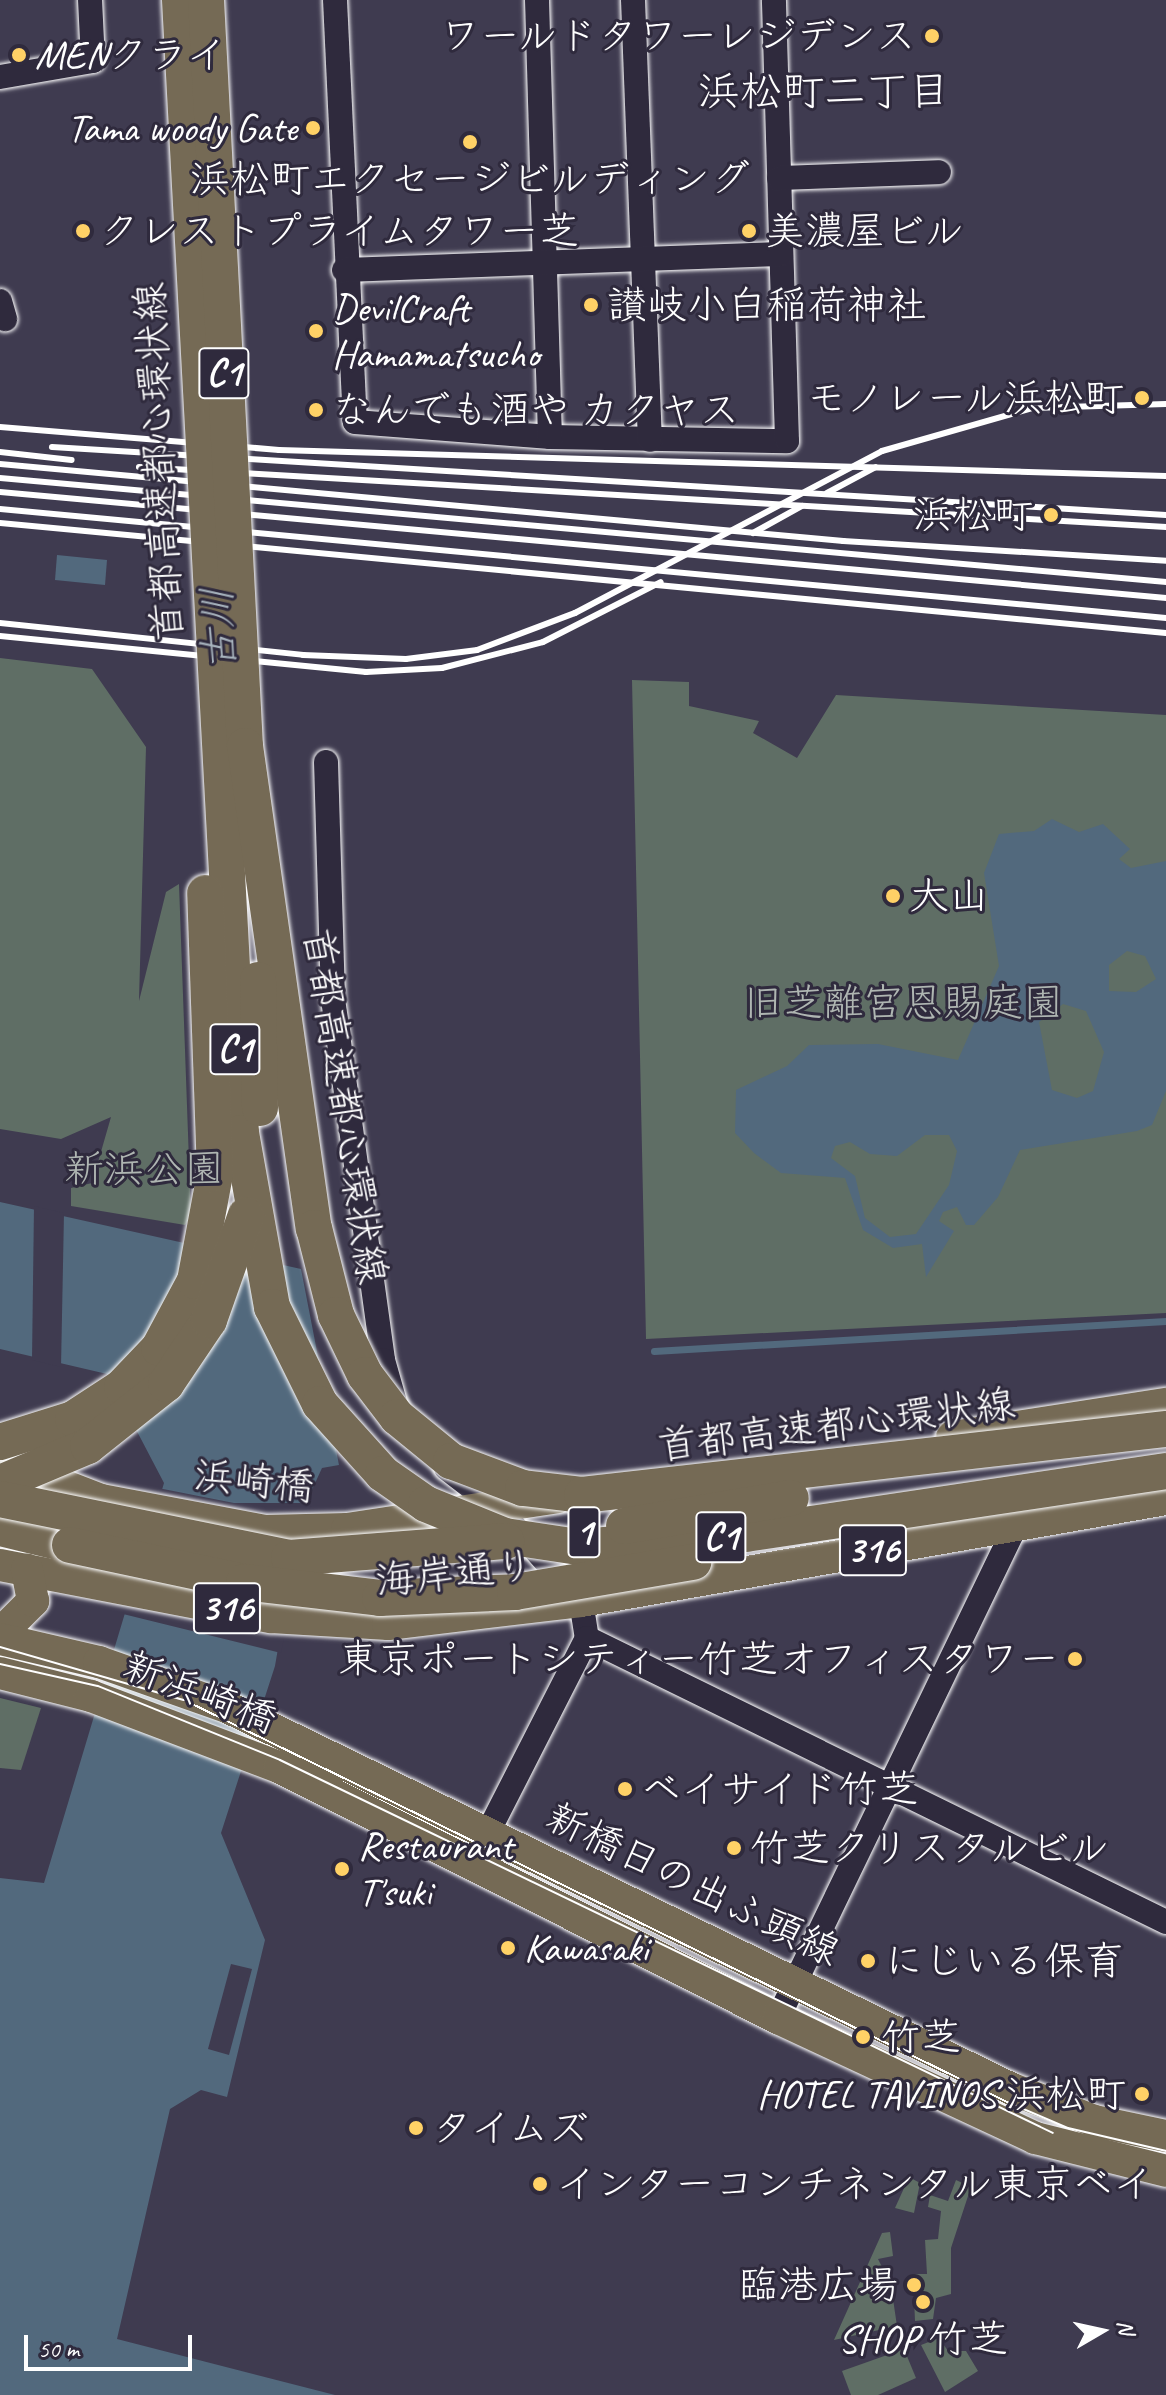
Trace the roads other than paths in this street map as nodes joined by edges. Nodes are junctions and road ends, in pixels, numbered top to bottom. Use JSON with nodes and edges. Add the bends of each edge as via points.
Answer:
{"nodes":[{"id":1,"x":90,"y":0,"type":"edge"},
{"id":2,"x":180,"y":0,"type":"edge"},
{"id":3,"x":206,"y":0,"type":"edge"},
{"id":4,"x":335,"y":0,"type":"edge"},
{"id":5,"x":537,"y":0,"type":"edge"},
{"id":6,"x":633,"y":0,"type":"edge"},
{"id":7,"x":774,"y":0,"type":"edge"},
{"id":8,"x":0,"y":77,"type":"edge"},
{"id":9,"x":939,"y":172,"type":"dead end"},
{"id":10,"x":779,"y":178,"type":"junction"},
{"id":11,"x":781,"y":254,"type":"junction"},
{"id":12,"x":644,"y":259,"type":"junction"},
{"id":13,"x":546,"y":263,"type":"junction"},
{"id":14,"x":344,"y":270,"type":"junction"},
{"id":15,"x":550,"y":437,"type":"junction"},
{"id":16,"x":650,"y":440,"type":"junction"},
{"id":17,"x":214,"y":680,"type":"junction"},
{"id":18,"x":245,"y":746,"type":"junction"},
{"id":19,"x":326,"y":762,"type":"dead end"},
{"id":20,"x":1166,"y":1404,"type":"edge"},
{"id":21,"x":1166,"y":1429,"type":"edge"},
{"id":22,"x":0,"y":1442,"type":"edge"},
{"id":23,"x":0,"y":1461,"type":"edge"},
{"id":24,"x":1166,"y":1471,"type":"edge"},
{"id":25,"x":0,"y":1483,"type":"edge"},
{"id":26,"x":0,"y":1499,"type":"edge"},
{"id":27,"x":1166,"y":1499,"type":"edge"},
{"id":28,"x":497,"y":1507,"type":"junction"},
{"id":29,"x":1015,"y":1527,"type":"junction"},
{"id":30,"x":0,"y":1528,"type":"edge"},
{"id":31,"x":347,"y":1529,"type":"joint"},
{"id":32,"x":14,"y":1568,"type":"edge"},
{"id":33,"x":581,"y":1601,"type":"junction"},
{"id":34,"x":0,"y":1636,"type":"edge"},
{"id":35,"x":587,"y":1638,"type":"junction"},
{"id":36,"x":0,"y":1673,"type":"edge"},
{"id":37,"x":277,"y":1729,"type":"joint"},
{"id":38,"x":279,"y":1767,"type":"joint"},
{"id":39,"x":891,"y":1787,"type":"junction"},
{"id":40,"x":490,"y":1832,"type":"junction"},
{"id":41,"x":471,"y":1862,"type":"junction"},
{"id":42,"x":1166,"y":1922,"type":"edge"},
{"id":43,"x":797,"y":1981,"type":"junction"},
{"id":44,"x":778,"y":2018,"type":"junction"},
{"id":45,"x":1166,"y":2136,"type":"edge"},
{"id":46,"x":1166,"y":2171,"type":"edge"}],
"edges":[{"from":1,"to":8,"type":"street","via":[[93,61]]},
{"from":2,"to":17,"type":"highway","name":"首都高速都心環状線","number":"C1","bridge":true},
{"from":3,"to":18,"type":"highway","name":"首都高速都心環状線","number":"C1","bridge":true},
{"from":4,"to":14,"type":"street"},
{"from":5,"to":13,"type":"street"},
{"from":6,"to":12,"type":"street"},
{"from":7,"to":10,"type":"street"},
{"from":9,"to":10,"type":"street"},
{"from":10,"to":11,"type":"street"},
{"from":11,"to":12,"type":"street"},
{"from":11,"to":16,"type":"street","via":[[787,441]]},
{"from":12,"to":13,"type":"street"},
{"from":12,"to":16,"type":"street"},
{"from":13,"to":14,"type":"street"},
{"from":13,"to":15,"type":"street"},
{"from":14,"to":15,"type":"street","via":[[355,422]]},
{"from":15,"to":16,"type":"street"},
{"from":17,"to":22,"type":"highway","name":"首都高速都心環状線","bridge":true,"via":[[204,946],[215,1174],[202,1259],[171,1329],[134,1376],[73,1419]]},
{"from":17,"to":24,"type":"highway","name":"首都高速都心環状線","number":"C1","bridge":true,"via":[[240,1119],[256,1242],[272,1307],[305,1380],[383,1474],[476,1527],[542,1543],[612,1547]]},
{"from":18,"to":21,"type":"highway","name":"首都高速都心環状線","number":"C1","bridge":true,"via":[[328,1292],[365,1375],[434,1449],[523,1488],[611,1495]]},
{"from":18,"to":25,"type":"highway","bridge":true,"via":[[261,1066],[255,1166],[241,1239],[209,1320],[166,1384],[88,1446]]},
{"from":19,"to":28,"type":"street","via":[[333,999],[383,1360],[410,1434]]},
{"from":20,"to":28,"type":"main road","name":"海岸通り","number":"316"},
{"from":21,"to":26,"type":"highway","name":"首都高速都心環状線","number":"1","bridge":true,"via":[[592,1531],[364,1558],[246,1553]]},
{"from":23,"to":31,"type":"main road","name":"浜崎橋","number":"316","via":[[154,1511],[265,1531]]},
{"from":24,"to":30,"type":"highway","number":"1","bridge":true,"via":[[567,1585],[429,1599],[274,1587]]},
{"from":27,"to":29,"type":"main road","name":"海岸通り","number":"316"},
{"from":28,"to":31,"type":"main road","name":"海岸通り","number":"316"},
{"from":28,"to":33,"type":"street"},
{"from":29,"to":33,"type":"main road","name":"海岸通り","number":"316"},
{"from":29,"to":39,"type":"street"},
{"from":32,"to":33,"type":"main road","name":"海岸通り","number":"316","via":[[319,1624],[442,1620]]},
{"from":32,"to":34,"type":"main road","via":[[33,1601]]},
{"from":33,"to":35,"type":"street"},
{"from":34,"to":37,"type":"main road","name":"新浜崎橋","via":[[99,1662]]},
{"from":35,"to":39,"type":"street"},
{"from":35,"to":40,"type":"street"},
{"from":36,"to":38,"type":"main road","name":"新浜崎橋","via":[[91,1696]]},
{"from":37,"to":40,"type":"main road","name":"新橋日の出ふ頭線"},
{"from":38,"to":41,"type":"main road","name":"新橋日の出ふ頭線"},
{"from":39,"to":42,"type":"street"},
{"from":39,"to":43,"type":"street"},
{"from":40,"to":41,"type":"street"},
{"from":40,"to":43,"type":"main road","name":"新橋日の出ふ頭線"},
{"from":41,"to":44,"type":"main road","name":"新橋日の出ふ頭線"},
{"from":43,"to":44,"type":"street"},
{"from":43,"to":45,"type":"main road","name":"新橋日の出ふ頭線","via":[[1060,2111]]},
{"from":44,"to":46,"type":"main road","name":"新橋日の出ふ頭線","via":[[1035,2138]]}]}
